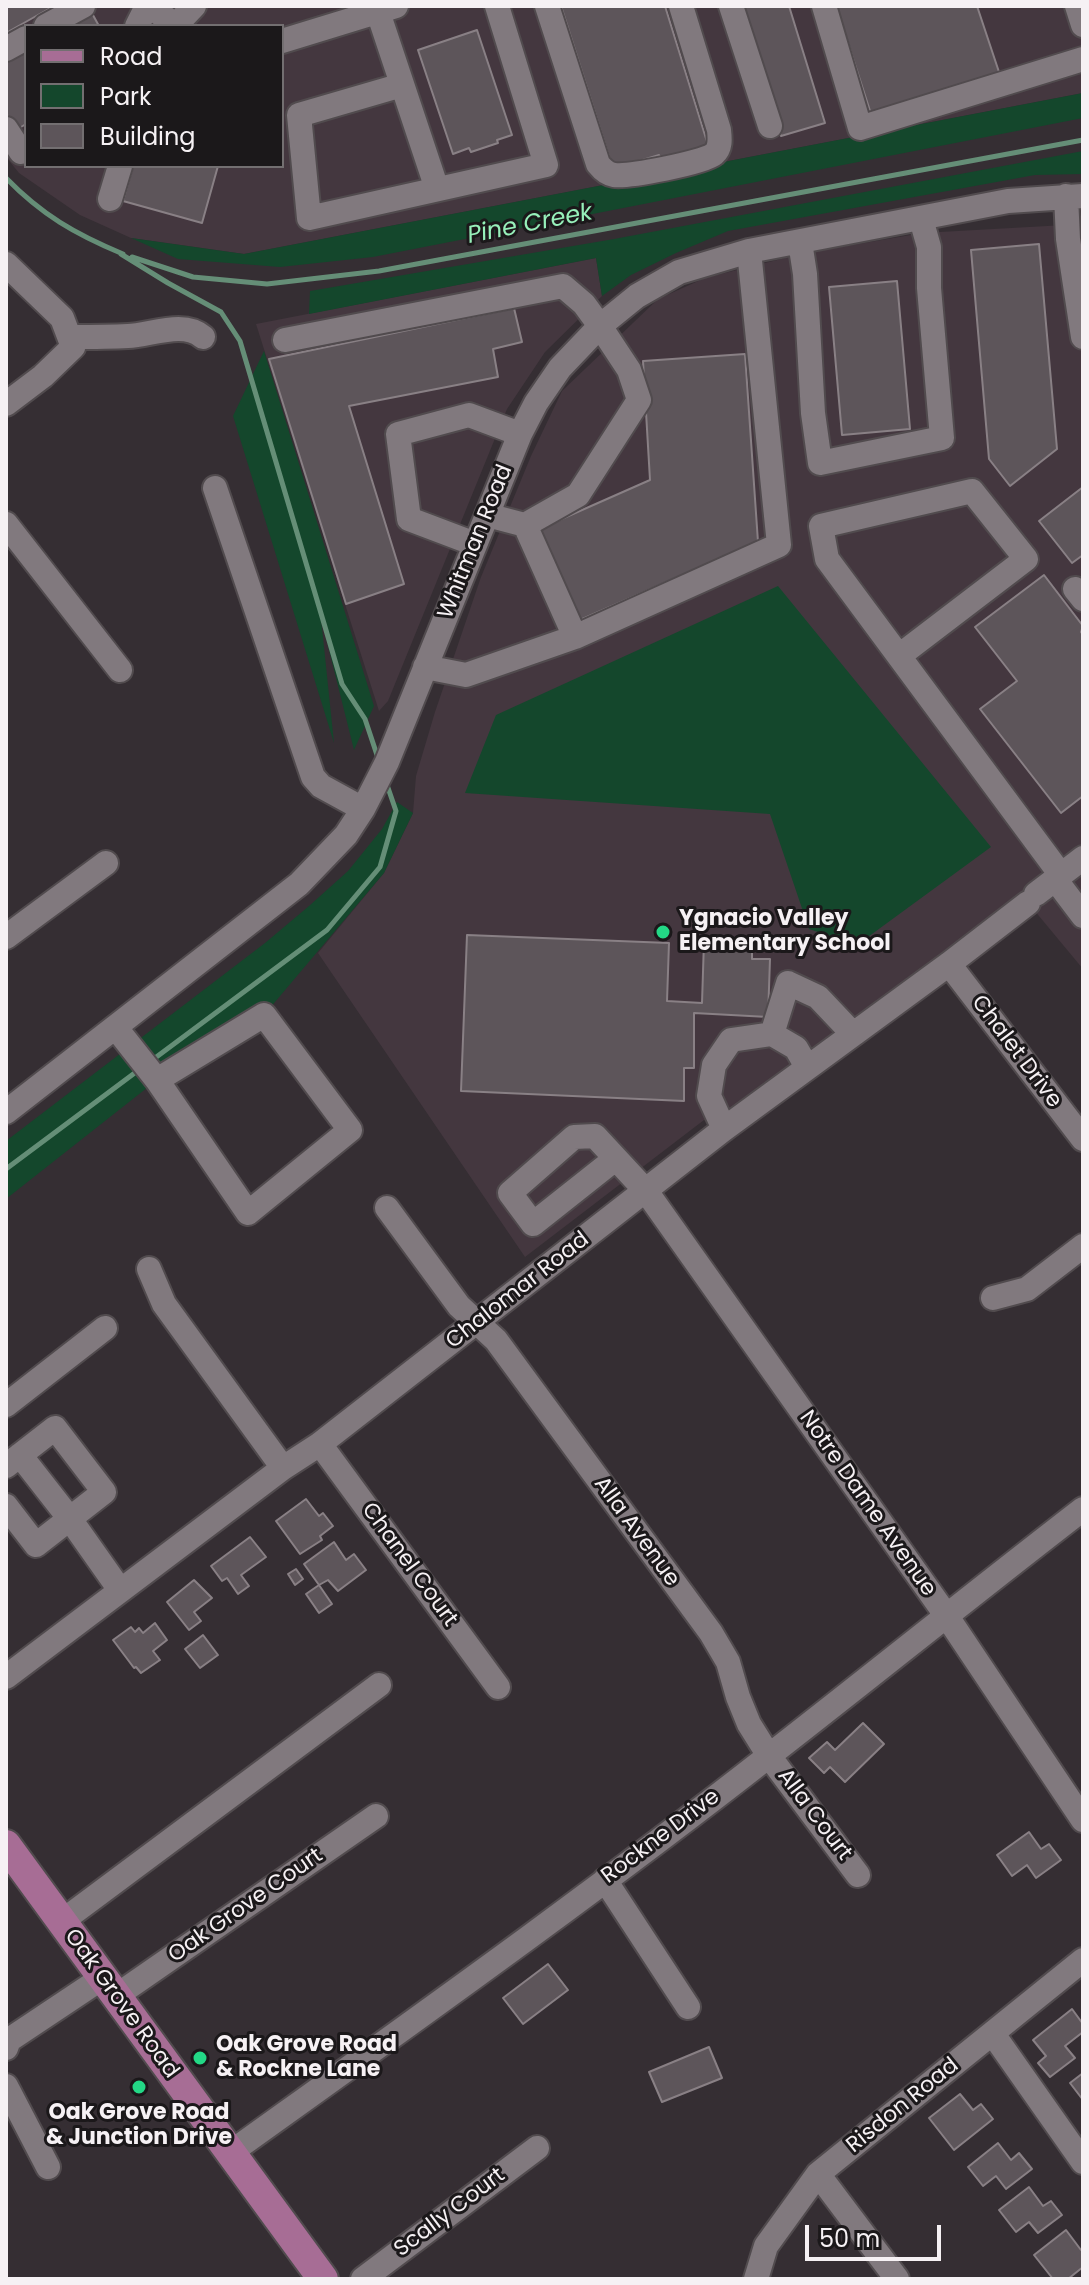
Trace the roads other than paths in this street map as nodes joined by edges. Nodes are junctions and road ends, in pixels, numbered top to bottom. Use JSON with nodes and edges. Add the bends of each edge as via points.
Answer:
{"nodes":[{"id":1,"x":83,"y":6,"type":"edge"},
{"id":2,"x":149,"y":6,"type":"edge"},
{"id":3,"x":194,"y":6,"type":"edge"},
{"id":4,"x":497,"y":6,"type":"edge"},
{"id":5,"x":547,"y":6,"type":"edge"},
{"id":6,"x":681,"y":6,"type":"edge"},
{"id":7,"x":731,"y":6,"type":"edge"},
{"id":8,"x":824,"y":6,"type":"edge"},
{"id":9,"x":1077,"y":6,"type":"edge"},
{"id":10,"x":383,"y":8,"type":"edge"},
{"id":11,"x":50,"y":24,"type":"edge"},
{"id":12,"x":138,"y":24,"type":"edge"},
{"id":13,"x":172,"y":24,"type":"edge"},
{"id":14,"x":177,"y":24,"type":"edge"},
{"id":15,"x":1083,"y":25,"type":"edge"},
{"id":16,"x":24,"y":39,"type":"edge"},
{"id":17,"x":284,"y":40,"type":"edge"},
{"id":18,"x":6,"y":49,"type":"edge"},
{"id":19,"x":1083,"y":59,"type":"edge"},
{"id":20,"x":402,"y":85,"type":"junction"},
{"id":21,"x":770,"y":126,"type":"dead end"},
{"id":22,"x":6,"y":129,"type":"edge"},
{"id":23,"x":24,"y":150,"type":"edge"},
{"id":24,"x":119,"y":168,"type":"edge"},
{"id":25,"x":437,"y":189,"type":"junction"},
{"id":26,"x":1075,"y":196,"type":"edge"},
{"id":27,"x":110,"y":199,"type":"dead end"},
{"id":28,"x":921,"y":219,"type":"junction"},
{"id":29,"x":800,"y":242,"type":"junction"},
{"id":30,"x":749,"y":251,"type":"junction"},
{"id":31,"x":6,"y":264,"type":"edge"},
{"id":32,"x":600,"y":326,"type":"junction"},
{"id":33,"x":203,"y":337,"type":"dead end"},
{"id":34,"x":1083,"y":337,"type":"edge"},
{"id":35,"x":285,"y":340,"type":"dead end"},
{"id":36,"x":71,"y":342,"type":"junction"},
{"id":37,"x":6,"y":404,"type":"edge"},
{"id":38,"x":520,"y":434,"type":"junction"},
{"id":39,"x":215,"y":488,"type":"dead end"},
{"id":40,"x":487,"y":515,"type":"junction"},
{"id":41,"x":6,"y":524,"type":"edge"},
{"id":42,"x":525,"y":525,"type":"junction"},
{"id":43,"x":475,"y":544,"type":"junction"},
{"id":44,"x":575,"y":637,"type":"junction"},
{"id":45,"x":899,"y":656,"type":"junction"},
{"id":46,"x":425,"y":667,"type":"junction"},
{"id":47,"x":120,"y":670,"type":"dead end"},
{"id":48,"x":363,"y":809,"type":"junction"},
{"id":49,"x":1083,"y":858,"type":"edge"},
{"id":50,"x":106,"y":863,"type":"dead end"},
{"id":51,"x":1045,"y":888,"type":"junction"},
{"id":52,"x":1083,"y":916,"type":"edge"},
{"id":53,"x":6,"y":937,"type":"edge"},
{"id":54,"x":949,"y":964,"type":"junction"},
{"id":55,"x":772,"y":1034,"type":"junction"},
{"id":56,"x":853,"y":1034,"type":"junction"},
{"id":57,"x":123,"y":1036,"type":"junction"},
{"id":58,"x":807,"y":1067,"type":"junction"},
{"id":59,"x":157,"y":1080,"type":"junction"},
{"id":60,"x":6,"y":1112,"type":"edge"},
{"id":61,"x":724,"y":1129,"type":"junction"},
{"id":62,"x":1083,"y":1139,"type":"edge"},
{"id":63,"x":615,"y":1159,"type":"junction"},
{"id":64,"x":575,"y":1190,"type":"junction"},
{"id":65,"x":646,"y":1191,"type":"junction"},
{"id":66,"x":387,"y":1208,"type":"dead end"},
{"id":67,"x":601,"y":1226,"type":"junction"},
{"id":68,"x":1083,"y":1246,"type":"edge"},
{"id":69,"x":149,"y":1269,"type":"dead end"},
{"id":70,"x":993,"y":1298,"type":"dead end"},
{"id":71,"x":478,"y":1323,"type":"junction"},
{"id":72,"x":105,"y":1328,"type":"dead end"},
{"id":73,"x":6,"y":1405,"type":"edge"},
{"id":74,"x":320,"y":1444,"type":"junction"},
{"id":75,"x":13,"y":1461,"type":"edge"},
{"id":76,"x":283,"y":1468,"type":"junction"},
{"id":77,"x":6,"y":1506,"type":"edge"},
{"id":78,"x":1083,"y":1509,"type":"edge"},
{"id":79,"x":70,"y":1519,"type":"junction"},
{"id":80,"x":120,"y":1590,"type":"junction"},
{"id":81,"x":946,"y":1615,"type":"junction"},
{"id":82,"x":6,"y":1677,"type":"edge"},
{"id":83,"x":379,"y":1685,"type":"dead end"},
{"id":84,"x":498,"y":1687,"type":"dead end"},
{"id":85,"x":769,"y":1756,"type":"junction"},
{"id":86,"x":376,"y":1816,"type":"dead end"},
{"id":87,"x":1083,"y":1820,"type":"edge"},
{"id":88,"x":6,"y":1845,"type":"edge"},
{"id":89,"x":858,"y":1875,"type":"dead end"},
{"id":90,"x":605,"y":1880,"type":"junction"},
{"id":91,"x":61,"y":1922,"type":"junction"},
{"id":92,"x":1083,"y":1960,"type":"edge"},
{"id":93,"x":109,"y":1987,"type":"junction"},
{"id":94,"x":688,"y":2007,"type":"dead end"},
{"id":95,"x":993,"y":2034,"type":"junction"},
{"id":96,"x":6,"y":2048,"type":"edge"},
{"id":97,"x":6,"y":2086,"type":"edge"},
{"id":98,"x":537,"y":2148,"type":"dead end"},
{"id":99,"x":230,"y":2153,"type":"junction"},
{"id":100,"x":1083,"y":2162,"type":"edge"},
{"id":101,"x":48,"y":2167,"type":"dead end"},
{"id":102,"x":818,"y":2174,"type":"junction"},
{"id":103,"x":323,"y":2279,"type":"edge"},
{"id":104,"x":363,"y":2279,"type":"edge"},
{"id":105,"x":756,"y":2279,"type":"edge"},
{"id":106,"x":897,"y":2279,"type":"edge"}],
"edges":[{"from":1,"to":11,"type":"street"},
{"from":2,"to":12,"type":"street"},
{"from":2,"to":13,"type":"street"},
{"from":3,"to":14,"type":"street"},
{"from":4,"to":25,"type":"street","via":[[546,165]]},
{"from":5,"to":6,"type":"street","via":[[598,164],[613,175],[703,159],[720,144]]},
{"from":7,"to":21,"type":"street"},
{"from":8,"to":19,"type":"street","via":[[860,128]]},
{"from":9,"to":15,"type":"street"},
{"from":10,"to":17,"type":"street"},
{"from":10,"to":20,"type":"street"},
{"from":16,"to":18,"type":"street"},
{"from":20,"to":25,"type":"street"},
{"from":20,"to":25,"type":"street","via":[[299,115],[309,218]]},
{"from":22,"to":23,"type":"street"},
{"from":24,"to":27,"type":"street"},
{"from":26,"to":28,"type":"street","name":"Whitman Road","via":[[1008,201]]},
{"from":26,"to":34,"type":"street","via":[[1068,239]]},
{"from":28,"to":29,"type":"street","name":"Whitman Road"},
{"from":28,"to":29,"type":"street","via":[[929,247],[942,438],[820,463]]},
{"from":29,"to":30,"type":"street","name":"Whitman Road"},
{"from":30,"to":32,"type":"street","name":"Whitman Road","via":[[679,272]]},
{"from":30,"to":44,"type":"street","via":[[779,545]]},
{"from":31,"to":36,"type":"street","via":[[62,318]]},
{"from":32,"to":35,"type":"street","via":[[563,286]]},
{"from":32,"to":38,"type":"street","name":"Whitman Road","via":[[560,368]]},
{"from":32,"to":42,"type":"street","via":[[629,370],[639,400],[578,495]]},
{"from":33,"to":36,"type":"street","via":[[170,330]]},
{"from":36,"to":37,"type":"street","via":[[43,376]]},
{"from":38,"to":40,"type":"street","name":"Whitman Road"},
{"from":38,"to":43,"type":"street","via":[[469,415],[398,434],[409,519]]},
{"from":39,"to":48,"type":"street","via":[[313,777]]},
{"from":40,"to":42,"type":"street"},
{"from":40,"to":43,"type":"street","name":"Whitman Road"},
{"from":41,"to":47,"type":"street"},
{"from":42,"to":44,"type":"street"},
{"from":43,"to":46,"type":"street","name":"Whitman Road"},
{"from":44,"to":46,"type":"street","via":[[466,675]]},
{"from":45,"to":45,"type":"street","via":[[827,559],[821,526],[972,491],[1026,559]]},
{"from":45,"to":51,"type":"street"},
{"from":46,"to":48,"type":"street","name":"Whitman Road"},
{"from":48,"to":57,"type":"street","name":"Whitman Road","via":[[299,884]]},
{"from":49,"to":51,"type":"street","name":"Chalomar Road"},
{"from":50,"to":53,"type":"street"},
{"from":51,"to":52,"type":"street"},
{"from":51,"to":54,"type":"street","name":"Chalomar Road"},
{"from":54,"to":56,"type":"street","name":"Chalomar Road"},
{"from":54,"to":62,"type":"street","name":"Chalet Drive"},
{"from":55,"to":56,"type":"street","via":[[788,983],[818,997]]},
{"from":55,"to":58,"type":"street","via":[[796,1048]]},
{"from":55,"to":61,"type":"street","via":[[731,1040],[714,1065],[709,1096]]},
{"from":56,"to":58,"type":"street","name":"Chalomar Road"},
{"from":57,"to":59,"type":"street"},
{"from":57,"to":60,"type":"street","name":"Whitman Road"},
{"from":58,"to":61,"type":"street","name":"Chalomar Road"},
{"from":59,"to":59,"type":"street","via":[[248,1213],[350,1130],[264,1015]]},
{"from":61,"to":65,"type":"street","name":"Chalomar Road"},
{"from":63,"to":64,"type":"street"},
{"from":63,"to":64,"type":"street","name":"Notre Dame Avenue","via":[[595,1136],[574,1137],[510,1193],[533,1224]]},
{"from":63,"to":65,"type":"street","name":"Notre Dame Avenue"},
{"from":64,"to":67,"type":"street"},
{"from":65,"to":67,"type":"street","name":"Chalomar Road"},
{"from":65,"to":81,"type":"street","name":"Notre Dame Avenue"},
{"from":66,"to":71,"type":"street","name":"Alla Avenue","via":[[459,1306]]},
{"from":67,"to":71,"type":"street","name":"Chalomar Road"},
{"from":68,"to":70,"type":"street","via":[[1027,1289]]},
{"from":69,"to":76,"type":"street","via":[[164,1304]]},
{"from":71,"to":74,"type":"street","name":"Chalomar Road"},
{"from":71,"to":85,"type":"street","name":"Alla Avenue","via":[[496,1340],[711,1633],[728,1662],[749,1724]]},
{"from":72,"to":73,"type":"street"},
{"from":74,"to":76,"type":"street","name":"Chalomar Road"},
{"from":74,"to":84,"type":"street","name":"Chanel Court"},
{"from":75,"to":79,"type":"street"},
{"from":75,"to":79,"type":"street","via":[[55,1428],[104,1492]]},
{"from":76,"to":80,"type":"street","name":"Chalomar Road"},
{"from":77,"to":79,"type":"street","via":[[36,1545]]},
{"from":78,"to":81,"type":"street","name":"Rockne Drive"},
{"from":79,"to":80,"type":"street"},
{"from":80,"to":82,"type":"street","name":"Chalomar Road"},
{"from":81,"to":85,"type":"street","name":"Rockne Drive"},
{"from":81,"to":87,"type":"street","name":"Notre Dame Avenue"},
{"from":83,"to":91,"type":"street"},
{"from":85,"to":89,"type":"street","name":"Alla Court"},
{"from":85,"to":90,"type":"street","name":"Rockne Drive"},
{"from":86,"to":93,"type":"street","name":"Oak Grove Court"},
{"from":88,"to":91,"type":"main road","name":"Oak Grove Road"},
{"from":90,"to":94,"type":"street"},
{"from":90,"to":99,"type":"street","name":"Rockne Drive"},
{"from":91,"to":93,"type":"main road","name":"Oak Grove Road"},
{"from":92,"to":95,"type":"street","name":"Risdon Road"},
{"from":93,"to":96,"type":"street","name":"Oak Grove Court","via":[[9,2040]]},
{"from":93,"to":99,"type":"main road","name":"Oak Grove Road"},
{"from":95,"to":100,"type":"street"},
{"from":95,"to":102,"type":"street","name":"Risdon Road"},
{"from":97,"to":101,"type":"street"},
{"from":98,"to":104,"type":"street","name":"Scally Court"},
{"from":99,"to":103,"type":"main road","name":"Oak Grove Road"},
{"from":102,"to":105,"type":"street","name":"Risdon Road","via":[[766,2246]]},
{"from":102,"to":106,"type":"street"}]}
